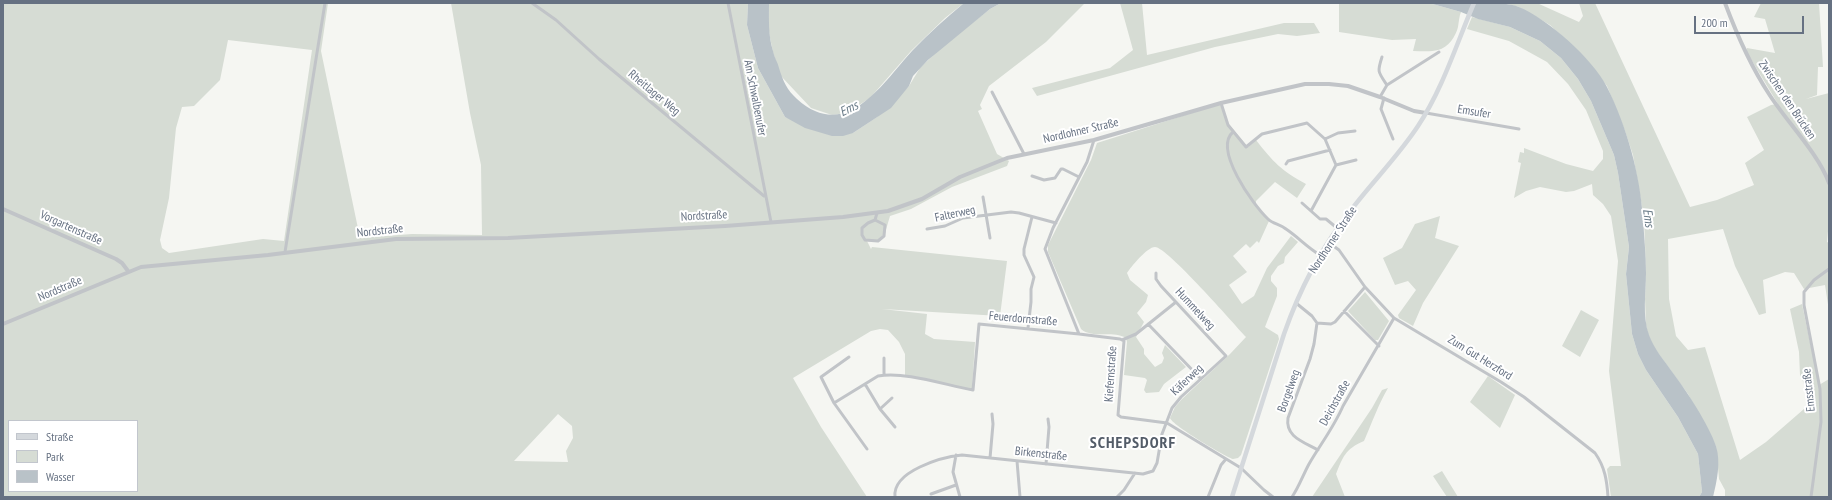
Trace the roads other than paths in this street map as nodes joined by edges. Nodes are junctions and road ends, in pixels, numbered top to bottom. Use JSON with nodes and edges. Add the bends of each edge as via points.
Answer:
{"nodes":[{"id":1,"x":325,"y":3,"type":"edge"},
{"id":2,"x":532,"y":3,"type":"edge"},
{"id":3,"x":728,"y":3,"type":"edge"},
{"id":4,"x":1474,"y":3,"type":"edge"},
{"id":5,"x":1725,"y":3,"type":"edge"},
{"id":6,"x":1439,"y":52,"type":"dead end"},
{"id":7,"x":1382,"y":57,"type":"dead end"},
{"id":8,"x":1387,"y":85,"type":"junction"},
{"id":9,"x":992,"y":92,"type":"dead end"},
{"id":10,"x":1382,"y":98,"type":"junction"},
{"id":11,"x":1221,"y":103,"type":"junction"},
{"id":12,"x":1426,"y":114,"type":"junction"},
{"id":13,"x":1519,"y":129,"type":"dead end"},
{"id":14,"x":1354,"y":131,"type":"dead end"},
{"id":15,"x":1233,"y":132,"type":"junction"},
{"id":16,"x":1325,"y":139,"type":"junction"},
{"id":17,"x":1393,"y":139,"type":"dead end"},
{"id":18,"x":1094,"y":140,"type":"junction"},
{"id":19,"x":1330,"y":150,"type":"junction"},
{"id":20,"x":1024,"y":154,"type":"junction"},
{"id":21,"x":1356,"y":160,"type":"dead end"},
{"id":22,"x":1286,"y":164,"type":"dead end"},
{"id":23,"x":1336,"y":165,"type":"junction"},
{"id":24,"x":1032,"y":176,"type":"dead end"},
{"id":25,"x":1079,"y":177,"type":"junction"},
{"id":26,"x":1829,"y":183,"type":"edge"},
{"id":27,"x":764,"y":196,"type":"junction"},
{"id":28,"x":983,"y":197,"type":"dead end"},
{"id":29,"x":1302,"y":203,"type":"dead end"},
{"id":30,"x":3,"y":209,"type":"edge"},
{"id":31,"x":1311,"y":210,"type":"junction"},
{"id":32,"x":877,"y":213,"type":"junction"},
{"id":33,"x":987,"y":216,"type":"junction"},
{"id":34,"x":1032,"y":217,"type":"junction"},
{"id":35,"x":791,"y":220,"type":"joint"},
{"id":36,"x":876,"y":220,"type":"junction"},
{"id":37,"x":770,"y":222,"type":"junction"},
{"id":38,"x":1056,"y":223,"type":"junction"},
{"id":39,"x":1337,"y":228,"type":"junction"},
{"id":40,"x":927,"y":229,"type":"dead end"},
{"id":41,"x":990,"y":238,"type":"dead end"},
{"id":42,"x":1328,"y":242,"type":"junction"},
{"id":43,"x":285,"y":252,"type":"junction"},
{"id":44,"x":1320,"y":255,"type":"junction"},
{"id":45,"x":1829,"y":270,"type":"edge"},
{"id":46,"x":128,"y":271,"type":"junction"},
{"id":47,"x":1156,"y":273,"type":"dead end"},
{"id":48,"x":1365,"y":287,"type":"junction"},
{"id":49,"x":1176,"y":302,"type":"junction"},
{"id":50,"x":1296,"y":304,"type":"junction"},
{"id":51,"x":1344,"y":311,"type":"junction"},
{"id":52,"x":1394,"y":318,"type":"junction"},
{"id":53,"x":1317,"y":323,"type":"junction"},
{"id":54,"x":3,"y":324,"type":"edge"},
{"id":55,"x":1148,"y":324,"type":"junction"},
{"id":56,"x":1028,"y":328,"type":"junction"},
{"id":57,"x":1078,"y":334,"type":"junction"},
{"id":58,"x":1122,"y":340,"type":"junction"},
{"id":59,"x":1378,"y":346,"type":"junction"},
{"id":60,"x":1226,"y":356,"type":"joint"},
{"id":61,"x":849,"y":357,"type":"dead end"},
{"id":62,"x":884,"y":358,"type":"dead end"},
{"id":63,"x":884,"y":375,"type":"junction"},
{"id":64,"x":1201,"y":379,"type":"junction"},
{"id":65,"x":865,"y":384,"type":"junction"},
{"id":66,"x":892,"y":398,"type":"dead end"},
{"id":67,"x":834,"y":403,"type":"junction"},
{"id":68,"x":880,"y":409,"type":"junction"},
{"id":69,"x":992,"y":414,"type":"dead end"},
{"id":70,"x":1048,"y":419,"type":"dead end"},
{"id":71,"x":1167,"y":423,"type":"junction"},
{"id":72,"x":895,"y":427,"type":"dead end"},
{"id":73,"x":867,"y":448,"type":"dead end"},
{"id":74,"x":1318,"y":450,"type":"junction"},
{"id":75,"x":956,"y":455,"type":"junction"},
{"id":76,"x":990,"y":458,"type":"junction"},
{"id":77,"x":1226,"y":459,"type":"junction"},
{"id":78,"x":1017,"y":461,"type":"junction"},
{"id":79,"x":1046,"y":464,"type":"junction"},
{"id":80,"x":1241,"y":468,"type":"junction"},
{"id":81,"x":1135,"y":474,"type":"junction"},
{"id":82,"x":956,"y":485,"type":"junction"},
{"id":83,"x":931,"y":494,"type":"dead end"},
{"id":84,"x":894,"y":497,"type":"edge"},
{"id":85,"x":960,"y":497,"type":"edge"},
{"id":86,"x":1020,"y":497,"type":"edge"},
{"id":87,"x":1117,"y":497,"type":"edge"},
{"id":88,"x":1208,"y":497,"type":"edge"},
{"id":89,"x":1232,"y":497,"type":"edge"},
{"id":90,"x":1273,"y":497,"type":"edge"},
{"id":91,"x":1292,"y":497,"type":"edge"},
{"id":92,"x":1608,"y":497,"type":"edge"},
{"id":93,"x":1812,"y":497,"type":"edge"}],
"edges":[{"from":1,"to":43,"type":"street"},
{"from":2,"to":27,"type":"street","name":"Rheitlager Weg","via":[[556,20]]},
{"from":3,"to":27,"type":"street","name":"Am Schwalbenufer"},
{"from":4,"to":12,"type":"main road","name":"Nordhorner Straße","via":[[1450,65]]},
{"from":5,"to":26,"type":"street","name":"Zwischen den Brücken","via":[[1738,38],[1769,94],[1823,169]]},
{"from":6,"to":8,"type":"street"},
{"from":7,"to":8,"type":"street","via":[[1378,69]]},
{"from":8,"to":10,"type":"street"},
{"from":9,"to":20,"type":"street"},
{"from":10,"to":11,"type":"street","name":"Nordlohner Straße","via":[[1348,86],[1318,83]]},
{"from":10,"to":12,"type":"street","name":"Nordlohner Straße"},
{"from":10,"to":17,"type":"street","via":[[1381,109]]},
{"from":11,"to":15,"type":"street"},
{"from":11,"to":18,"type":"street","name":"Nordlohner Straße"},
{"from":12,"to":13,"type":"street","name":"Emsufer"},
{"from":12,"to":39,"type":"main road","name":"Nordhorner Straße"},
{"from":14,"to":16,"type":"street","via":[[1338,133]]},
{"from":15,"to":16,"type":"street","via":[[1246,147],[1262,134],[1306,123]]},
{"from":15,"to":44,"type":"street","via":[[1228,135],[1228,156],[1257,206],[1270,221],[1284,227]]},
{"from":16,"to":19,"type":"street"},
{"from":18,"to":20,"type":"street","name":"Nordlohner Straße"},
{"from":18,"to":25,"type":"street"},
{"from":19,"to":22,"type":"street","via":[[1288,161]]},
{"from":19,"to":23,"type":"street"},
{"from":20,"to":32,"type":"street","name":"Nordlohner Straße","via":[[993,163],[960,177],[913,203]]},
{"from":21,"to":23,"type":"street"},
{"from":23,"to":31,"type":"street"},
{"from":24,"to":25,"type":"street","via":[[1044,180],[1055,178],[1063,169]]},
{"from":25,"to":38,"type":"street"},
{"from":27,"to":37,"type":"street","name":"Am Schwalbenufer"},
{"from":28,"to":33,"type":"street","name":"Falterweg"},
{"from":29,"to":31,"type":"street"},
{"from":30,"to":46,"type":"street","name":"Vorgartenstraße","via":[[116,259]]},
{"from":31,"to":39,"type":"street","via":[[1320,219],[1326,219]]},
{"from":32,"to":35,"type":"street","name":"Nordlohner Straße"},
{"from":32,"to":36,"type":"street"},
{"from":33,"to":34,"type":"street","name":"Falterweg","via":[[1015,212]]},
{"from":33,"to":40,"type":"street","name":"Falterweg","via":[[963,218],[945,226]]},
{"from":33,"to":41,"type":"street","name":"Falterweg"},
{"from":34,"to":38,"type":"street","name":"Falterweg"},
{"from":34,"to":56,"type":"street","via":[[1024,248],[1024,255],[1034,277]]},
{"from":35,"to":37,"type":"street","name":"Nordstraße"},
{"from":36,"to":36,"type":"street","via":[[862,228],[862,235],[866,240],[878,240],[884,236],[885,225]]},
{"from":37,"to":43,"type":"street","name":"Nordstraße","via":[[508,238],[396,239]]},
{"from":38,"to":57,"type":"street","via":[[1045,249]]},
{"from":39,"to":42,"type":"main road","name":"Nordhorner Straße"},
{"from":42,"to":44,"type":"main road","name":"Nordhorner Straße"},
{"from":42,"to":48,"type":"street","name":"Zum Gut Herzford","via":[[1339,250]]},
{"from":43,"to":46,"type":"street","name":"Nordstraße","via":[[141,267]]},
{"from":44,"to":50,"type":"main road","name":"Nordhorner Straße"},
{"from":45,"to":93,"type":"street","name":"Emsstraße","via":[[1814,280],[1804,292],[1804,305],[1820,389],[1821,422]]},
{"from":46,"to":54,"type":"street","name":"Nordstraße"},
{"from":47,"to":49,"type":"street","name":"Hummelweg","via":[[1156,279]]},
{"from":48,"to":51,"type":"street"},
{"from":48,"to":52,"type":"street","name":"Zum Gut Herzford"},
{"from":49,"to":55,"type":"street"},
{"from":49,"to":60,"type":"street","name":"Hummelweg"},
{"from":50,"to":53,"type":"street"},
{"from":50,"to":80,"type":"main road","name":"Nordhorner Straße"},
{"from":51,"to":53,"type":"street","via":[[1331,324]]},
{"from":51,"to":59,"type":"street"},
{"from":52,"to":59,"type":"street","name":"Deichstraße"},
{"from":52,"to":92,"type":"street","name":"Zum Gut Herzford","via":[[1507,386],[1595,453],[1602,462]]},
{"from":53,"to":74,"type":"street","name":"Borgelweg","via":[[1310,359],[1287,427],[1294,436]]},
{"from":55,"to":58,"type":"street","via":[[1136,334]]},
{"from":55,"to":64,"type":"street"},
{"from":56,"to":57,"type":"street","name":"Feuerdornstraße"},
{"from":56,"to":63,"type":"street","name":"Feuerdornstraße","via":[[979,324],[973,390],[904,376]]},
{"from":57,"to":58,"type":"street","name":"Kiefernstraße"},
{"from":58,"to":71,"type":"street","name":"Kiefernstraße","via":[[1124,344],[1118,415]]},
{"from":59,"to":74,"type":"street","name":"Deichstraße"},
{"from":60,"to":64,"type":"street","name":"Käferweg"},
{"from":61,"to":67,"type":"street","via":[[821,377]]},
{"from":62,"to":63,"type":"street"},
{"from":63,"to":65,"type":"street","name":"Feuerdornstraße"},
{"from":64,"to":71,"type":"street","name":"Käferweg","via":[[1177,402]]},
{"from":65,"to":67,"type":"street","name":"Feuerdornstraße"},
{"from":65,"to":68,"type":"street"},
{"from":66,"to":68,"type":"street"},
{"from":67,"to":73,"type":"street"},
{"from":68,"to":72,"type":"street"},
{"from":69,"to":76,"type":"street"},
{"from":70,"to":79,"type":"street"},
{"from":71,"to":77,"type":"street","name":"Kiefernstraße"},
{"from":71,"to":81,"type":"street","name":"Birkenstraße","via":[[1153,471],[1150,474]]},
{"from":74,"to":91,"type":"street","name":"Deichstraße"},
{"from":75,"to":76,"type":"street","name":"Birkenstraße"},
{"from":75,"to":82,"type":"street","via":[[953,472]]},
{"from":75,"to":84,"type":"street","name":"Birkenstraße","via":[[908,474],[896,486]]},
{"from":76,"to":78,"type":"street","name":"Birkenstraße"},
{"from":77,"to":80,"type":"street","name":"Kiefernstraße"},
{"from":77,"to":88,"type":"street"},
{"from":78,"to":79,"type":"street","name":"Birkenstraße"},
{"from":78,"to":86,"type":"street"},
{"from":79,"to":81,"type":"street","name":"Birkenstraße"},
{"from":80,"to":89,"type":"main road","name":"Nordhorner Straße"},
{"from":80,"to":90,"type":"street","name":"Kiefernstraße"},
{"from":81,"to":87,"type":"street"},
{"from":82,"to":83,"type":"street"},
{"from":82,"to":85,"type":"street"}]}
